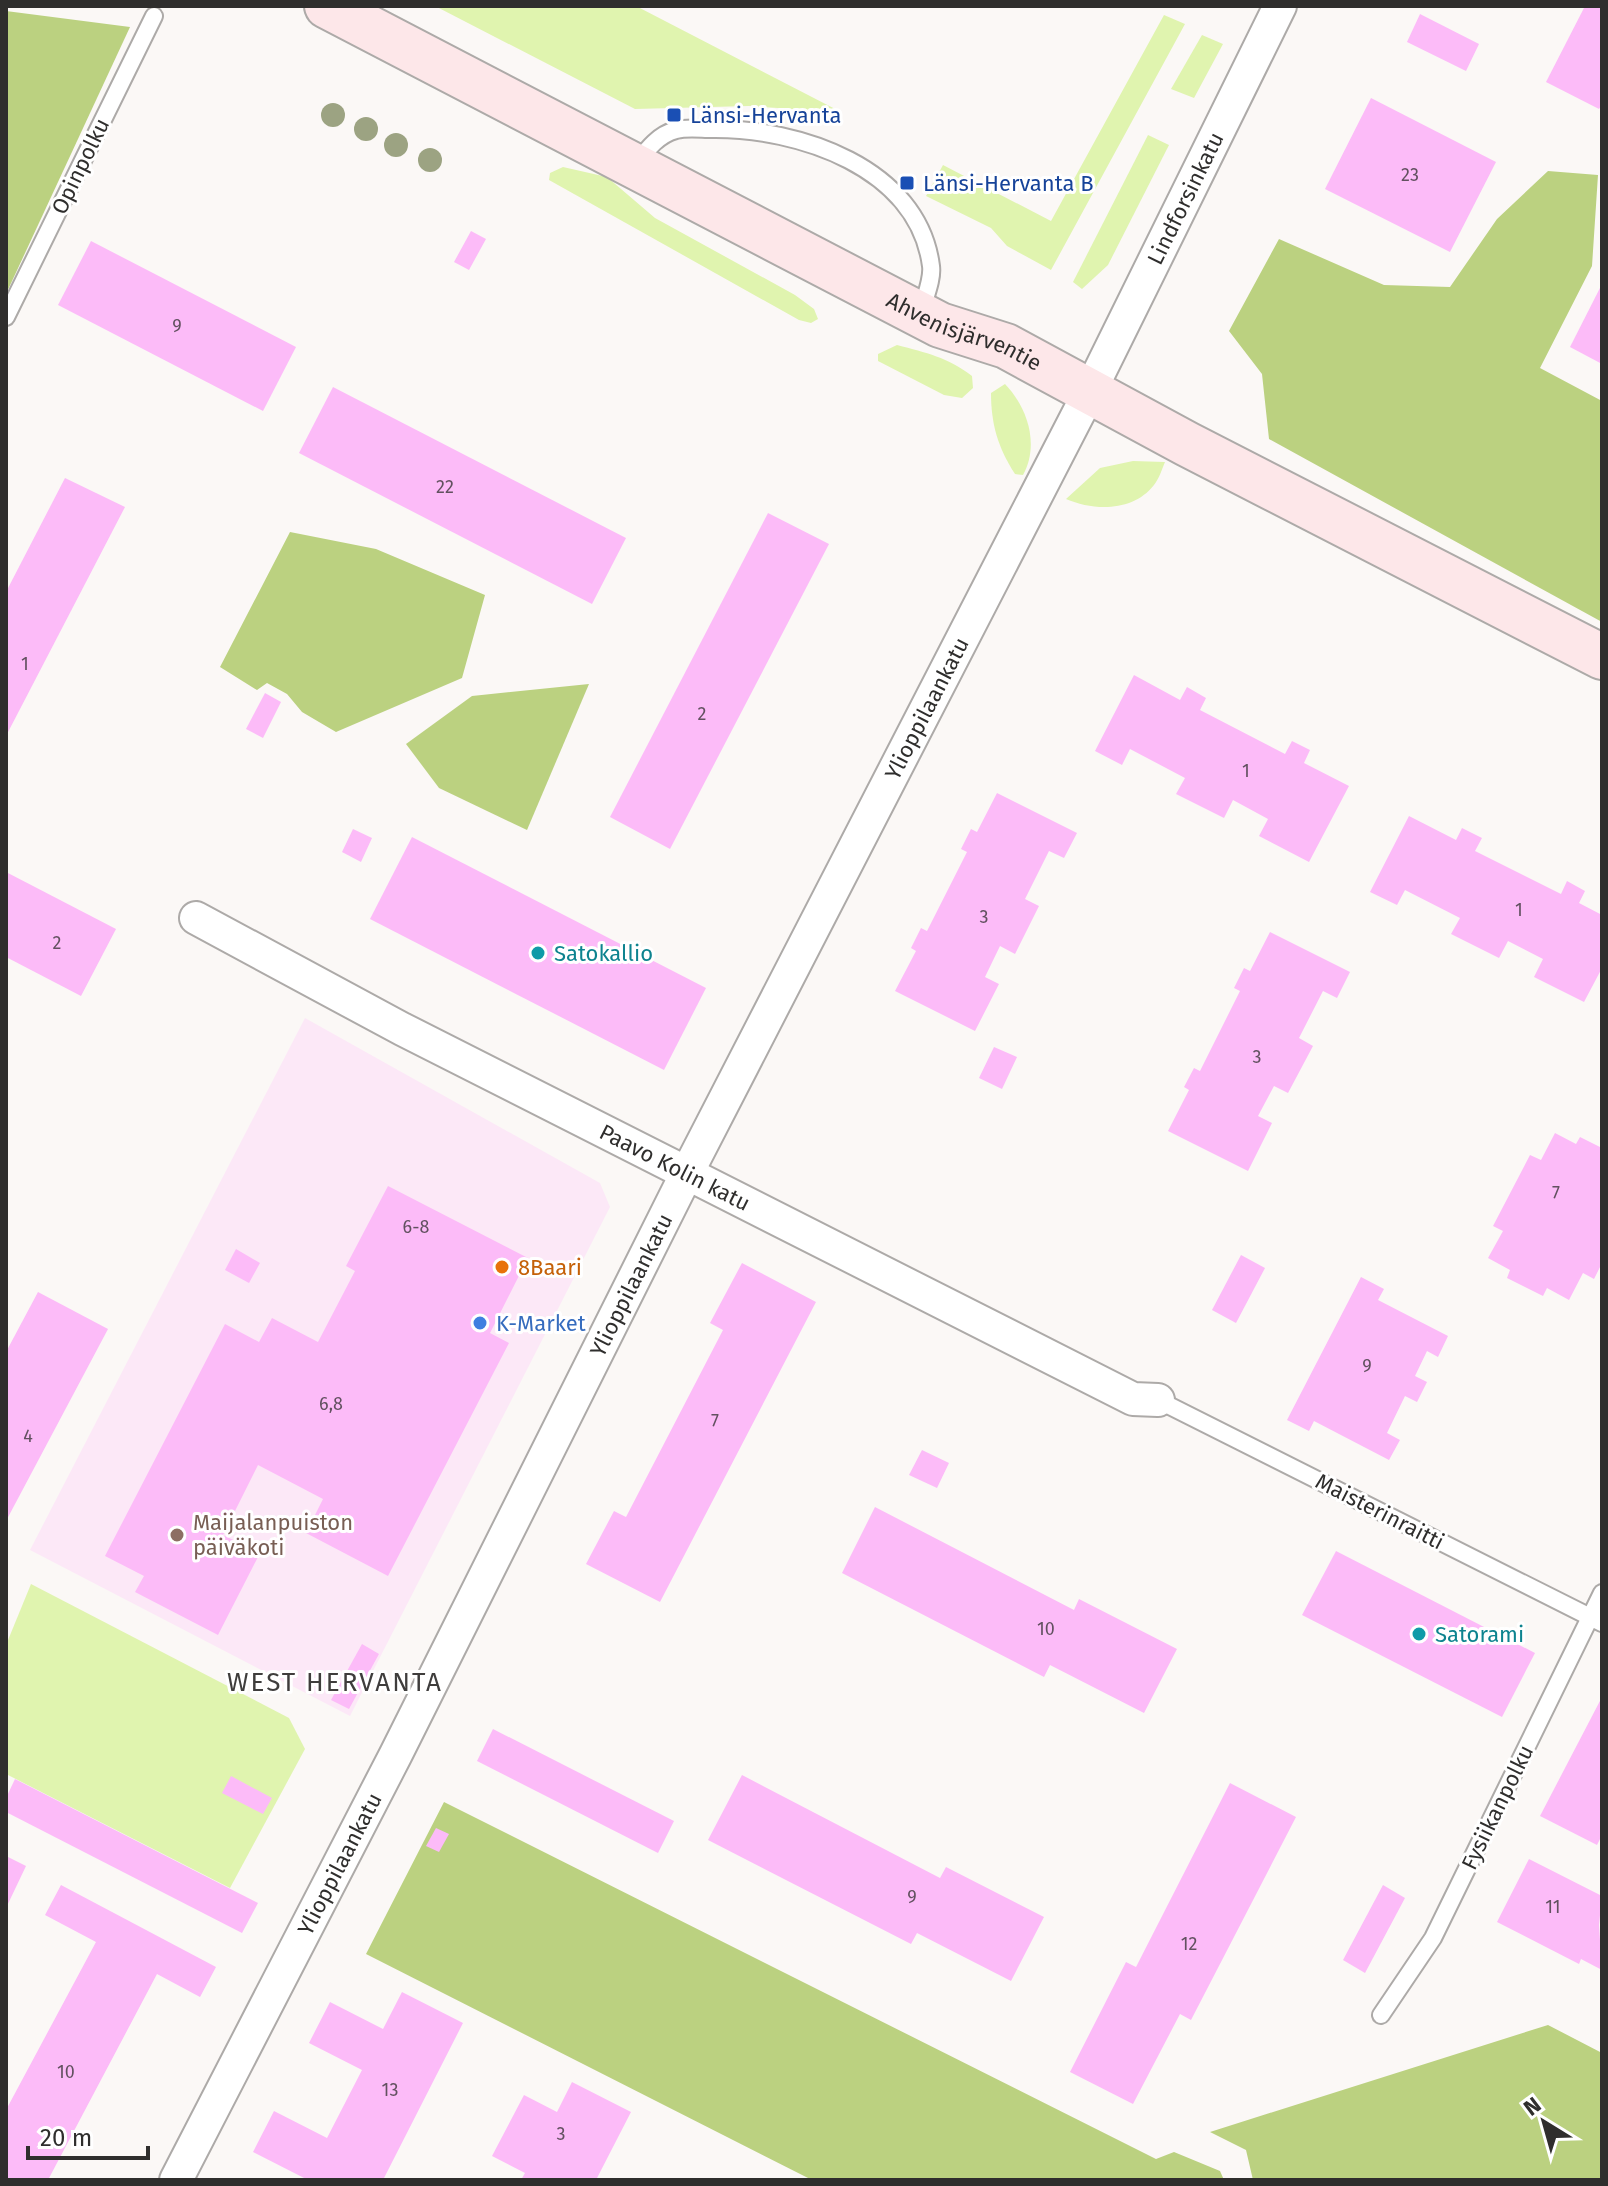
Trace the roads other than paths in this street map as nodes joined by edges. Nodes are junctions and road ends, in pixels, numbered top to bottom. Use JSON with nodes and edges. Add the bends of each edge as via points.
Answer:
{"nodes":[{"id":1,"x":327,"y":6,"type":"edge"},
{"id":2,"x":1280,"y":6,"type":"edge"},
{"id":3,"x":154,"y":16,"type":"dead end"},
{"id":4,"x":635,"y":165,"type":"junction"},
{"id":5,"x":921,"y":315,"type":"junction"},
{"id":6,"x":6,"y":317,"type":"edge"},
{"id":7,"x":1090,"y":391,"type":"junction"},
{"id":8,"x":1602,"y":657,"type":"edge"},
{"id":9,"x":196,"y":918,"type":"dead end"},
{"id":10,"x":687,"y":1173,"type":"junction"},
{"id":11,"x":1158,"y":1400,"type":"joint"},
{"id":12,"x":1602,"y":1593,"type":"edge"},
{"id":13,"x":1596,"y":1619,"type":"edge"},
{"id":14,"x":1381,"y":2015,"type":"dead end"},
{"id":15,"x":176,"y":2180,"type":"edge"}],
"edges":[{"from":1,"to":4,"type":"main road","name":"Ahvenisjärventie"},
{"from":2,"to":7,"type":"street","name":"Lindforsinkatu"},
{"from":3,"to":6,"type":"lane","name":"Opinpolku"},
{"from":4,"to":5,"type":"main road","name":"Ahvenisjärventie"},
{"from":4,"to":5,"type":"lane","via":[[654,142],[677,130],[731,129],[790,137],[848,159],[882,181],[924,239],[932,269]]},
{"from":5,"to":7,"type":"main road","name":"Ahvenisjärventie","via":[[1006,346]]},
{"from":7,"to":8,"type":"main road","name":"Ahvenisjärventie"},
{"from":7,"to":10,"type":"street","name":"Ylioppilaankatu"},
{"from":9,"to":10,"type":"street","name":"Paavo Kolin katu"},
{"from":10,"to":11,"type":"street","name":"Paavo Kolin katu","via":[[1133,1399]]},
{"from":10,"to":15,"type":"street","name":"Ylioppilaankatu"},
{"from":11,"to":13,"type":"lane","name":"Maisterinraitti"},
{"from":12,"to":13,"type":"lane","name":"Fysiikanpolku"},
{"from":13,"to":14,"type":"lane","name":"Fysiikanpolku","via":[[1433,1938]]}]}
